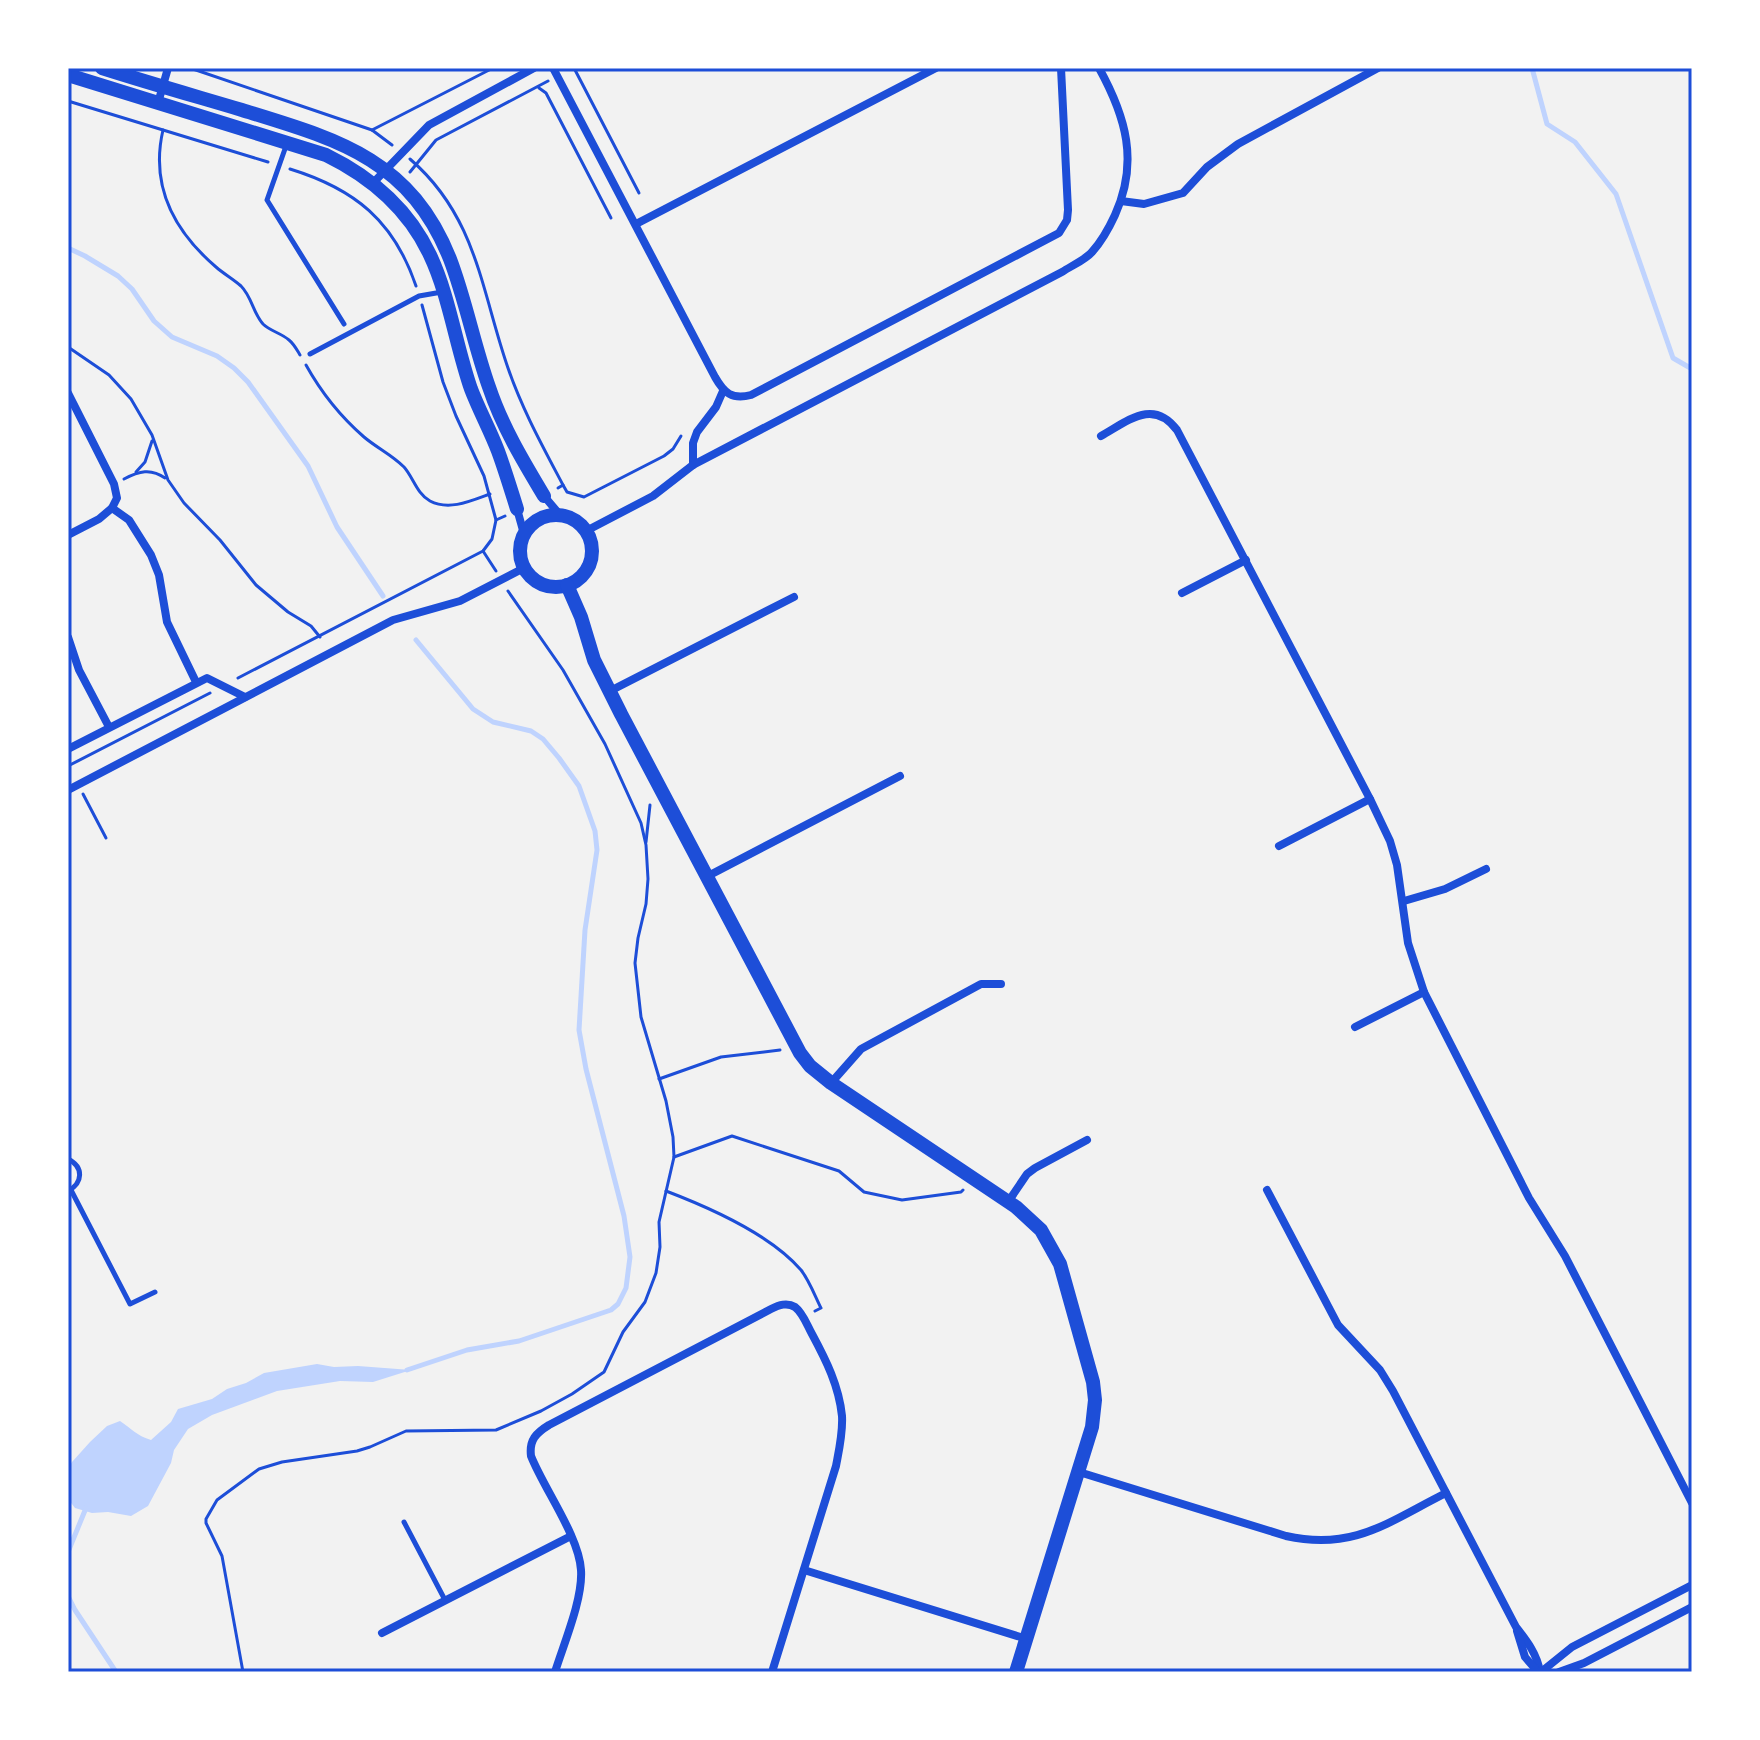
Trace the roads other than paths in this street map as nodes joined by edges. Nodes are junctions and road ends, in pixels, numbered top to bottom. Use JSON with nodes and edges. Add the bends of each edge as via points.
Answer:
{"nodes":[{"id":1,"x":102,"y":68,"type":"edge"},
{"id":2,"x":168,"y":68,"type":"edge"},
{"id":3,"x":936,"y":68,"type":"edge"},
{"id":4,"x":1061,"y":68,"type":"edge"},
{"id":5,"x":1099,"y":68,"type":"edge"},
{"id":6,"x":1378,"y":68,"type":"edge"},
{"id":7,"x":531,"y":70,"type":"edge"},
{"id":8,"x":555,"y":72,"type":"edge"},
{"id":9,"x":70,"y":76,"type":"edge"},
{"id":10,"x":162,"y":87,"type":"junction"},
{"id":11,"x":158,"y":103,"type":"junction"},
{"id":12,"x":288,"y":142,"type":"junction"},
{"id":13,"x":386,"y":170,"type":"junction"},
{"id":14,"x":373,"y":183,"type":"junction"},
{"id":15,"x":1121,"y":201,"type":"junction"},
{"id":16,"x":636,"y":224,"type":"junction"},
{"id":17,"x":443,"y":292,"type":"junction"},
{"id":18,"x":344,"y":324,"type":"dead end"},
{"id":19,"x":310,"y":354,"type":"dead end"},
{"id":20,"x":723,"y":391,"type":"junction"},
{"id":21,"x":68,"y":393,"type":"edge"},
{"id":22,"x":1101,"y":436,"type":"dead end"},
{"id":23,"x":693,"y":465,"type":"junction"},
{"id":24,"x":544,"y":496,"type":"joint"},
{"id":25,"x":112,"y":508,"type":"junction"},
{"id":26,"x":517,"y":509,"type":"joint"},
{"id":27,"x":560,"y":515,"type":"junction"},
{"id":28,"x":586,"y":531,"type":"junction"},
{"id":29,"x":524,"y":534,"type":"junction"},
{"id":30,"x":68,"y":535,"type":"edge"},
{"id":31,"x":1246,"y":560,"type":"junction"},
{"id":32,"x":524,"y":568,"type":"junction"},
{"id":33,"x":567,"y":585,"type":"junction"},
{"id":34,"x":1182,"y":593,"type":"dead end"},
{"id":35,"x":794,"y":597,"type":"dead end"},
{"id":36,"x":68,"y":637,"type":"edge"},
{"id":37,"x":196,"y":682,"type":"junction"},
{"id":38,"x":610,"y":691,"type":"junction"},
{"id":39,"x":245,"y":697,"type":"junction"},
{"id":40,"x":109,"y":727,"type":"junction"},
{"id":41,"x":68,"y":749,"type":"edge"},
{"id":42,"x":900,"y":776,"type":"dead end"},
{"id":43,"x":68,"y":790,"type":"edge"},
{"id":44,"x":1370,"y":799,"type":"junction"},
{"id":45,"x":1279,"y":846,"type":"dead end"},
{"id":46,"x":1486,"y":869,"type":"dead end"},
{"id":47,"x":706,"y":877,"type":"junction"},
{"id":48,"x":1404,"y":901,"type":"junction"},
{"id":49,"x":1001,"y":984,"type":"dead end"},
{"id":50,"x":1424,"y":992,"type":"junction"},
{"id":51,"x":1355,"y":1027,"type":"dead end"},
{"id":52,"x":831,"y":1083,"type":"junction"},
{"id":53,"x":1087,"y":1140,"type":"dead end"},
{"id":54,"x":68,"y":1159,"type":"edge"},
{"id":55,"x":70,"y":1190,"type":"edge"},
{"id":56,"x":1267,"y":1190,"type":"dead end"},
{"id":57,"x":1008,"y":1202,"type":"junction"},
{"id":58,"x":155,"y":1292,"type":"dead end"},
{"id":59,"x":1079,"y":1472,"type":"junction"},
{"id":60,"x":1446,"y":1493,"type":"junction"},
{"id":61,"x":1692,"y":1503,"type":"edge"},
{"id":62,"x":404,"y":1522,"type":"dead end"},
{"id":63,"x":571,"y":1536,"type":"junction"},
{"id":64,"x":804,"y":1570,"type":"junction"},
{"id":65,"x":1692,"y":1585,"type":"edge"},
{"id":66,"x":445,"y":1600,"type":"junction"},
{"id":67,"x":1692,"y":1607,"type":"edge"},
{"id":68,"x":382,"y":1633,"type":"dead end"},
{"id":69,"x":1027,"y":1639,"type":"junction"},
{"id":70,"x":555,"y":1672,"type":"edge"},
{"id":71,"x":772,"y":1672,"type":"edge"},
{"id":72,"x":1016,"y":1672,"type":"edge"},
{"id":73,"x":1540,"y":1672,"type":"edge"},
{"id":74,"x":1559,"y":1672,"type":"edge"}],
"edges":[{"from":1,"to":10,"type":"street"},
{"from":2,"to":10,"type":"street"},
{"from":3,"to":16,"type":"street"},
{"from":4,"to":20,"type":"street","via":[[1068,210],[1059,233],[751,395],[735,397]]},
{"from":5,"to":15,"type":"street","via":[[1125,130],[1129,162]]},
{"from":6,"to":15,"type":"street","via":[[1238,144],[1183,193],[1144,204]]},
{"from":7,"to":13,"type":"street","via":[[429,125]]},
{"from":8,"to":16,"type":"street"},
{"from":9,"to":11,"type":"street"},
{"from":10,"to":11,"type":"street"},
{"from":10,"to":13,"type":"street","via":[[322,135]]},
{"from":11,"to":12,"type":"street"},
{"from":12,"to":14,"type":"street","via":[[326,155]]},
{"from":12,"to":18,"type":"lane","via":[[267,200]]},
{"from":13,"to":14,"type":"street"},
{"from":13,"to":24,"type":"street","via":[[416,200],[441,238],[490,392]]},
{"from":14,"to":17,"type":"street","via":[[418,232]]},
{"from":15,"to":23,"type":"street","via":[[1091,253],[1062,272]]},
{"from":16,"to":20,"type":"street"},
{"from":17,"to":19,"type":"lane","via":[[419,296]]},
{"from":17,"to":26,"type":"street","via":[[471,389]]},
{"from":20,"to":23,"type":"street","via":[[697,432]]},
{"from":21,"to":25,"type":"street","via":[[114,484],[117,498]]},
{"from":22,"to":31,"type":"street","via":[[1135,417],[1166,417]]},
{"from":23,"to":28,"type":"street","via":[[653,496]]},
{"from":24,"to":27,"type":"street"},
{"from":25,"to":30,"type":"street"},
{"from":25,"to":37,"type":"street","via":[[129,520],[151,555],[167,622]]},
{"from":26,"to":29,"type":"street"},
{"from":27,"to":28,"type":"street"},
{"from":27,"to":29,"type":"street","via":[[539,519]]},
{"from":28,"to":33,"type":"street","via":[[590,563]]},
{"from":29,"to":32,"type":"street"},
{"from":31,"to":34,"type":"street"},
{"from":31,"to":44,"type":"street"},
{"from":32,"to":33,"type":"street","via":[[542,585]]},
{"from":32,"to":39,"type":"street","via":[[460,601],[393,620]]},
{"from":33,"to":38,"type":"street"},
{"from":35,"to":38,"type":"street"},
{"from":36,"to":40,"type":"street"},
{"from":37,"to":39,"type":"street","via":[[207,678]]},
{"from":37,"to":40,"type":"street"},
{"from":38,"to":47,"type":"street"},
{"from":39,"to":43,"type":"street"},
{"from":40,"to":41,"type":"street"},
{"from":42,"to":47,"type":"street"},
{"from":44,"to":45,"type":"street"},
{"from":44,"to":48,"type":"street","via":[[1390,841]]},
{"from":46,"to":48,"type":"street"},
{"from":47,"to":52,"type":"street","via":[[793,1044]]},
{"from":48,"to":50,"type":"street","via":[[1408,943]]},
{"from":49,"to":52,"type":"street","via":[[981,984],[861,1049]]},
{"from":50,"to":51,"type":"street"},
{"from":50,"to":61,"type":"street"},
{"from":52,"to":57,"type":"street"},
{"from":53,"to":57,"type":"street","via":[[1027,1174]]},
{"from":54,"to":55,"type":"lane","via":[[80,1172]]},
{"from":55,"to":58,"type":"lane","via":[[130,1304]]},
{"from":56,"to":60,"type":"street","via":[[1329,1310],[1380,1370]]},
{"from":57,"to":59,"type":"street","via":[[1050,1243],[1088,1362],[1095,1400]]},
{"from":59,"to":60,"type":"street","via":[[1306,1541],[1361,1535]]},
{"from":59,"to":69,"type":"street"},
{"from":60,"to":73,"type":"street"},
{"from":62,"to":66,"type":"lane"},
{"from":63,"to":64,"type":"street","via":[[531,1456],[535,1435],[778,1306],[789,1305],[803,1317],[835,1383],[842,1419],[836,1466]]},
{"from":63,"to":66,"type":"street"},
{"from":63,"to":70,"type":"street","via":[[581,1566],[580,1587]]},
{"from":64,"to":69,"type":"street"},
{"from":64,"to":71,"type":"street"},
{"from":65,"to":73,"type":"street","via":[[1572,1647]]},
{"from":66,"to":68,"type":"street"},
{"from":67,"to":74,"type":"street"},
{"from":69,"to":72,"type":"street"}]}
